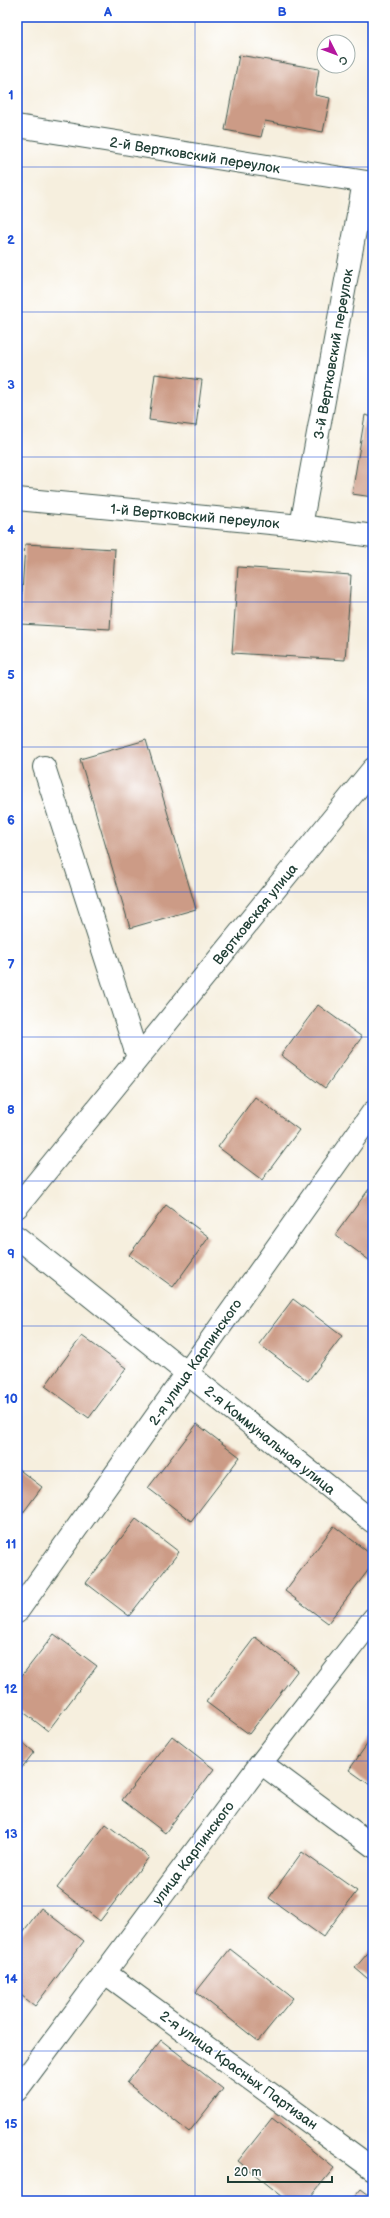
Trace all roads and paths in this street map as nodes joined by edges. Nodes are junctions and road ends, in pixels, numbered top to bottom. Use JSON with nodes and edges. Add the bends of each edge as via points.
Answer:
{"nodes":[{"id":1,"x":17,"y":126,"type":"edge"},
{"id":2,"x":369,"y":183,"type":"edge"},
{"id":3,"x":17,"y":500,"type":"edge"},
{"id":4,"x":301,"y":526,"type":"junction"},
{"id":5,"x":373,"y":536,"type":"edge"},
{"id":6,"x":44,"y":767,"type":"dead end"},
{"id":7,"x":373,"y":769,"type":"edge"},
{"id":8,"x":138,"y":1058,"type":"junction"},
{"id":9,"x":373,"y":1112,"type":"edge"},
{"id":10,"x":17,"y":1207,"type":"edge"},
{"id":11,"x":17,"y":1237,"type":"edge"},
{"id":12,"x":187,"y":1373,"type":"junction"},
{"id":13,"x":373,"y":1522,"type":"edge"},
{"id":14,"x":17,"y":1612,"type":"edge"},
{"id":15,"x":373,"y":1619,"type":"edge"},
{"id":16,"x":260,"y":1763,"type":"junction"},
{"id":17,"x":373,"y":1846,"type":"edge"},
{"id":18,"x":104,"y":1972,"type":"junction"},
{"id":19,"x":17,"y":2090,"type":"edge"},
{"id":20,"x":373,"y":2169,"type":"edge"}],
"edges":[{"from":1,"to":2,"type":"street","name":"2-й Вертковский переулок"},
{"from":2,"to":4,"type":"street","name":"3-й Вертковский переулок"},
{"from":3,"to":4,"type":"street","name":"1-й Вертковский переулок"},
{"from":4,"to":5,"type":"street","name":"1-й Вертковский переулок"},
{"from":6,"to":8,"type":"street"},
{"from":7,"to":8,"type":"street","name":"Вертковская улица"},
{"from":8,"to":10,"type":"street","name":"Вертковская улица"},
{"from":9,"to":12,"type":"street","name":"2-я улица Карпинского"},
{"from":11,"to":12,"type":"street","name":"2-я Коммунальная улица"},
{"from":12,"to":13,"type":"street","name":"2-я Коммунальная улица"},
{"from":12,"to":14,"type":"street","name":"2-я улица Карпинского"},
{"from":15,"to":16,"type":"street","name":"улица Карпинского"},
{"from":16,"to":17,"type":"street"},
{"from":16,"to":18,"type":"street","name":"улица Карпинского"},
{"from":18,"to":19,"type":"street","name":"улица Карпинского"},
{"from":18,"to":20,"type":"street","name":"2-я улица Красных Партизан"}]}
